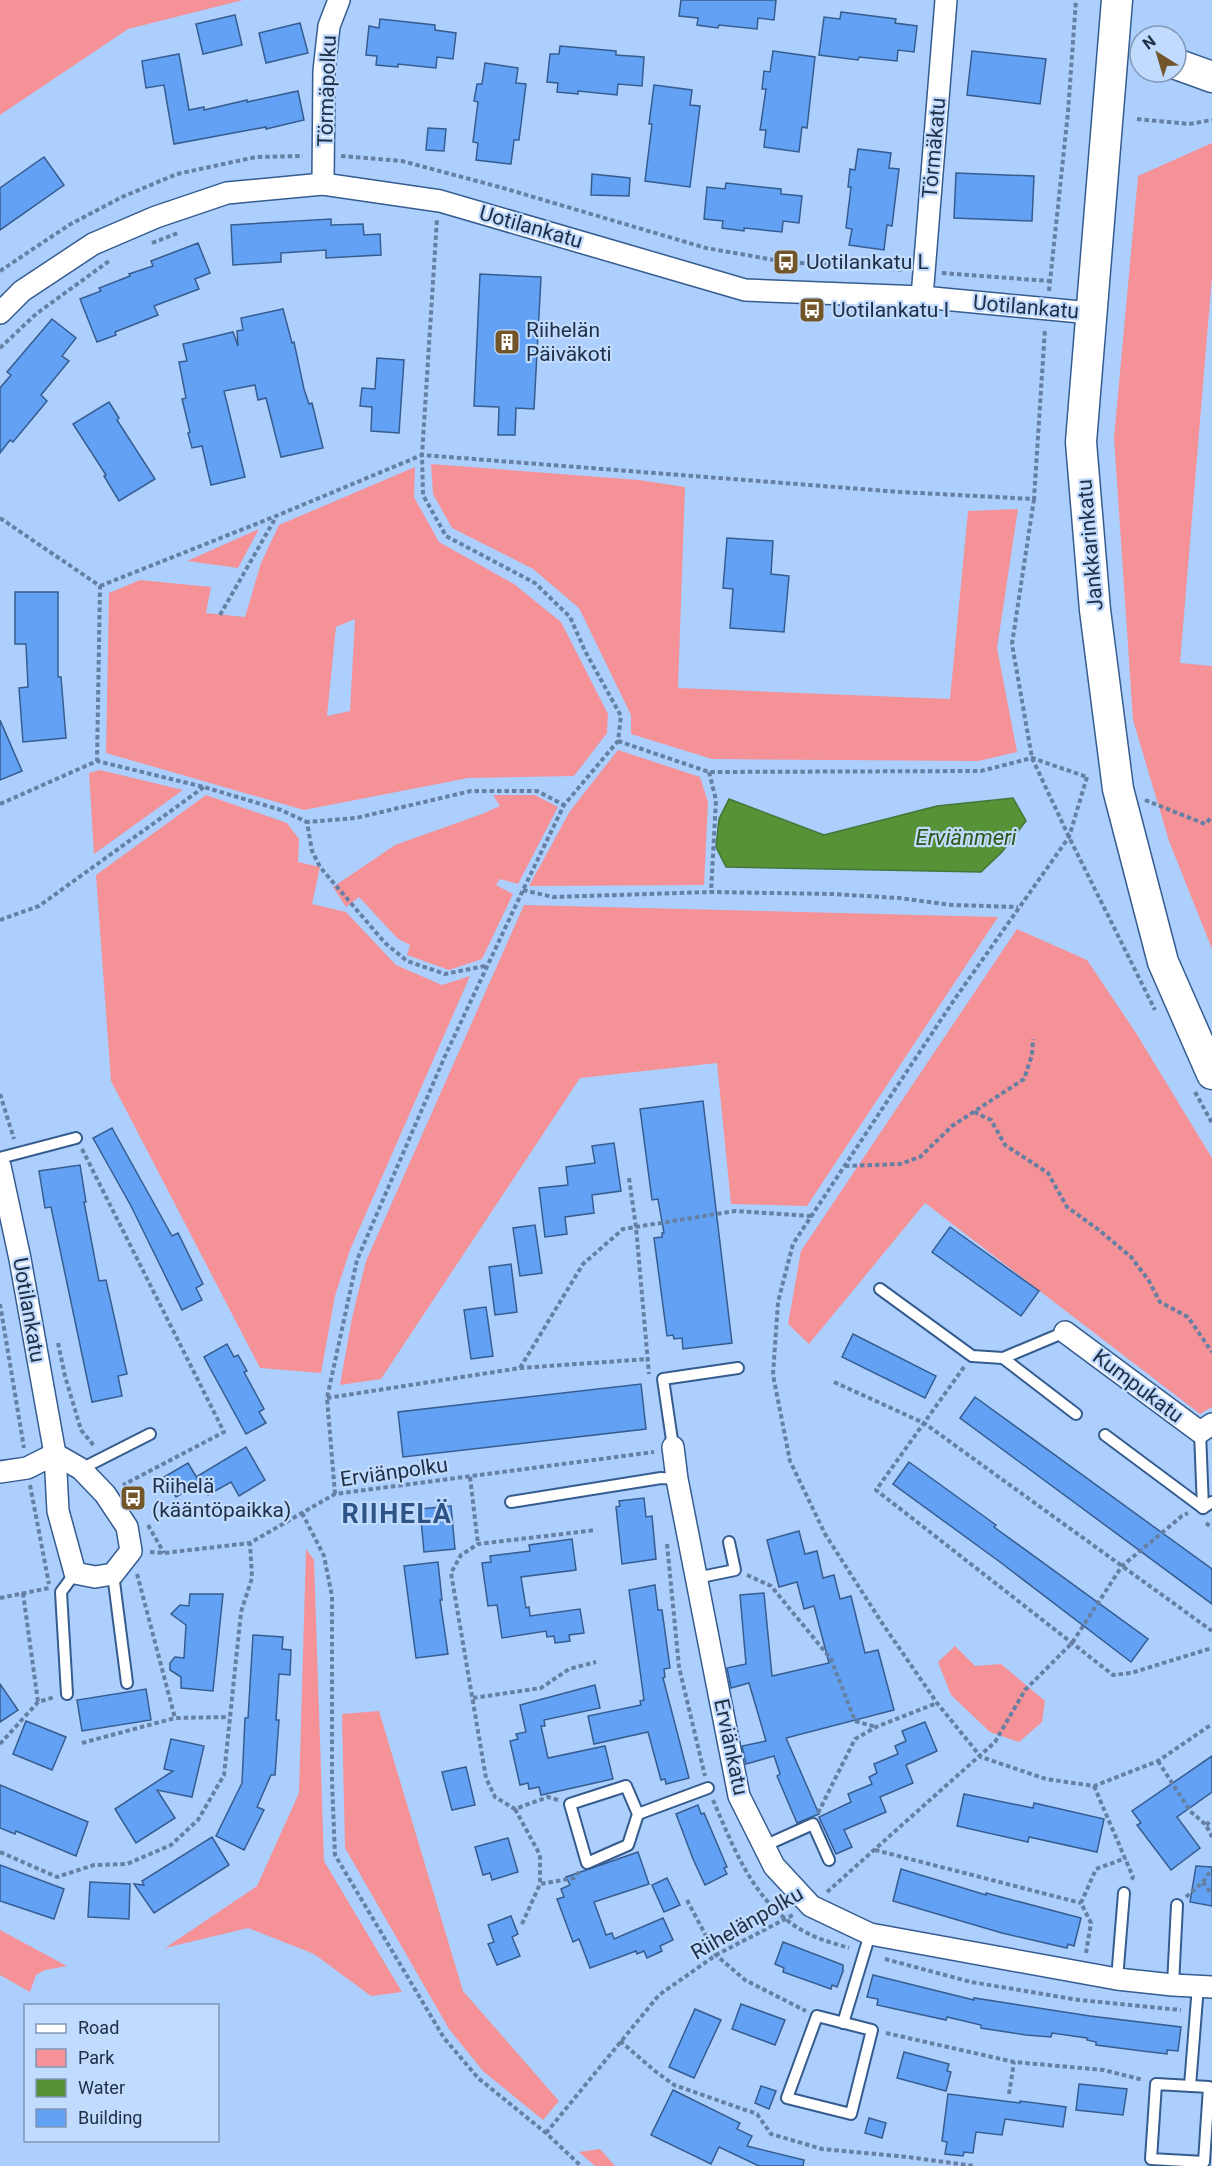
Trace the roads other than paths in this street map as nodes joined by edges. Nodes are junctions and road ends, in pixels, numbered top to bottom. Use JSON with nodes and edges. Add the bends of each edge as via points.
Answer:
{"nodes":[{"id":1,"x":339,"y":0,"type":"edge"},
{"id":2,"x":946,"y":0,"type":"edge"},
{"id":3,"x":1117,"y":0,"type":"edge"},
{"id":4,"x":1127,"y":47,"type":"edge"},
{"id":5,"x":1188,"y":68,"type":"edge"},
{"id":6,"x":1212,"y":77,"type":"edge"},
{"id":7,"x":323,"y":184,"type":"junction"},
{"id":8,"x":922,"y":297,"type":"junction"},
{"id":9,"x":0,"y":313,"type":"edge"},
{"id":10,"x":1091,"y":313,"type":"junction"},
{"id":11,"x":1203,"y":1082,"type":"edge"},
{"id":12,"x":76,"y":1138,"type":"road end"},
{"id":13,"x":0,"y":1158,"type":"edge"},
{"id":14,"x":0,"y":1166,"type":"edge"},
{"id":15,"x":10,"y":1262,"type":"edge"},
{"id":16,"x":880,"y":1289,"type":"dead end"},
{"id":17,"x":1065,"y":1332,"type":"joint"},
{"id":18,"x":1003,"y":1358,"type":"junction"},
{"id":19,"x":738,"y":1368,"type":"dead end"},
{"id":20,"x":1076,"y":1414,"type":"dead end"},
{"id":21,"x":1206,"y":1428,"type":"edge"},
{"id":22,"x":150,"y":1434,"type":"dead end"},
{"id":23,"x":1105,"y":1435,"type":"dead end"},
{"id":24,"x":673,"y":1447,"type":"joint"},
{"id":25,"x":55,"y":1454,"type":"junction"},
{"id":26,"x":81,"y":1469,"type":"junction"},
{"id":27,"x":0,"y":1472,"type":"edge"},
{"id":28,"x":677,"y":1479,"type":"junction"},
{"id":29,"x":511,"y":1502,"type":"dead end"},
{"id":30,"x":1208,"y":1505,"type":"edge"},
{"id":31,"x":729,"y":1542,"type":"dead end"},
{"id":32,"x":75,"y":1573,"type":"junction"},
{"id":33,"x":113,"y":1574,"type":"junction"},
{"id":34,"x":696,"y":1578,"type":"junction"},
{"id":35,"x":127,"y":1683,"type":"dead end"},
{"id":36,"x":67,"y":1694,"type":"road end"},
{"id":37,"x":708,"y":1788,"type":"road end"},
{"id":38,"x":638,"y":1814,"type":"junction"},
{"id":39,"x":764,"y":1846,"type":"junction"},
{"id":40,"x":830,"y":1860,"type":"dead end"},
{"id":41,"x":1124,"y":1893,"type":"road end"},
{"id":42,"x":1178,"y":1905,"type":"road end"},
{"id":43,"x":870,"y":1934,"type":"junction"},
{"id":44,"x":1117,"y":1979,"type":"junction"},
{"id":45,"x":1173,"y":1985,"type":"junction"},
{"id":46,"x":1205,"y":1987,"type":"edge"},
{"id":47,"x":843,"y":2023,"type":"junction"},
{"id":48,"x":1190,"y":2086,"type":"junction"}],
"edges":[{"from":1,"to":7,"type":"street","name":"Törmäpolku","via":[[329,26],[324,71]]},
{"from":2,"to":8,"type":"street","name":"Törmäkatu"},
{"from":3,"to":4,"type":"street","name":"Jankkarinkatu"},
{"from":4,"to":10,"type":"street","name":"Jankkarinkatu"},
{"from":5,"to":6,"type":"street"},
{"from":7,"to":8,"type":"street","name":"Uotilankatu","via":[[440,201],[745,290]]},
{"from":7,"to":9,"type":"street","name":"Uotilankatu","via":[[227,193],[156,217],[93,244],[22,291]]},
{"from":8,"to":10,"type":"street","name":"Uotilankatu"},
{"from":10,"to":11,"type":"street","name":"Jankkarinkatu","via":[[1081,442],[1095,610],[1118,789],[1163,962]]},
{"from":12,"to":13,"type":"lane"},
{"from":14,"to":15,"type":"street","name":"Uotilankatu"},
{"from":15,"to":25,"type":"street","name":"Uotilankatu"},
{"from":16,"to":18,"type":"lane","via":[[972,1356]]},
{"from":17,"to":18,"type":"lane"},
{"from":17,"to":21,"type":"street","name":"Kumpukatu"},
{"from":18,"to":20,"type":"lane"},
{"from":19,"to":24,"type":"lane","via":[[663,1379]]},
{"from":21,"to":30,"type":"lane"},
{"from":22,"to":26,"type":"lane"},
{"from":23,"to":30,"type":"lane"},
{"from":24,"to":28,"type":"street","name":"Erviänkatu"},
{"from":25,"to":26,"type":"street"},
{"from":25,"to":27,"type":"street","via":[[27,1468]]},
{"from":25,"to":32,"type":"street","name":"Uotilankatu","via":[[58,1511]]},
{"from":26,"to":33,"type":"street","via":[[105,1494],[127,1527],[131,1551]]},
{"from":28,"to":29,"type":"lane","via":[[661,1478]]},
{"from":28,"to":34,"type":"street","name":"Erviänkatu"},
{"from":31,"to":34,"type":"lane","via":[[735,1570]]},
{"from":32,"to":33,"type":"street","via":[[95,1577]]},
{"from":32,"to":36,"type":"lane","via":[[61,1592]]},
{"from":33,"to":35,"type":"lane"},
{"from":34,"to":39,"type":"street","name":"Erviänkatu","via":[[740,1797]]},
{"from":37,"to":38,"type":"lane"},
{"from":38,"to":38,"type":"lane","via":[[626,1786],[570,1804],[587,1863],[628,1845]]},
{"from":39,"to":40,"type":"lane","via":[[813,1824]]},
{"from":39,"to":43,"type":"street","name":"Erviänkatu","via":[[774,1866],[811,1906]]},
{"from":41,"to":44,"type":"lane"},
{"from":42,"to":45,"type":"lane"},
{"from":43,"to":44,"type":"street","name":"Erviänkatu"},
{"from":43,"to":47,"type":"lane"},
{"from":44,"to":45,"type":"street","name":"Erviänkatu"},
{"from":45,"to":46,"type":"street","name":"Erviänkatu"},
{"from":46,"to":48,"type":"lane","via":[[1196,2012]]},
{"from":47,"to":47,"type":"lane","via":[[817,2016],[788,2098],[851,2114],[872,2030]]},
{"from":48,"to":48,"type":"lane","via":[[1156,2084],[1150,2159],[1204,2162],[1209,2087]]}]}
